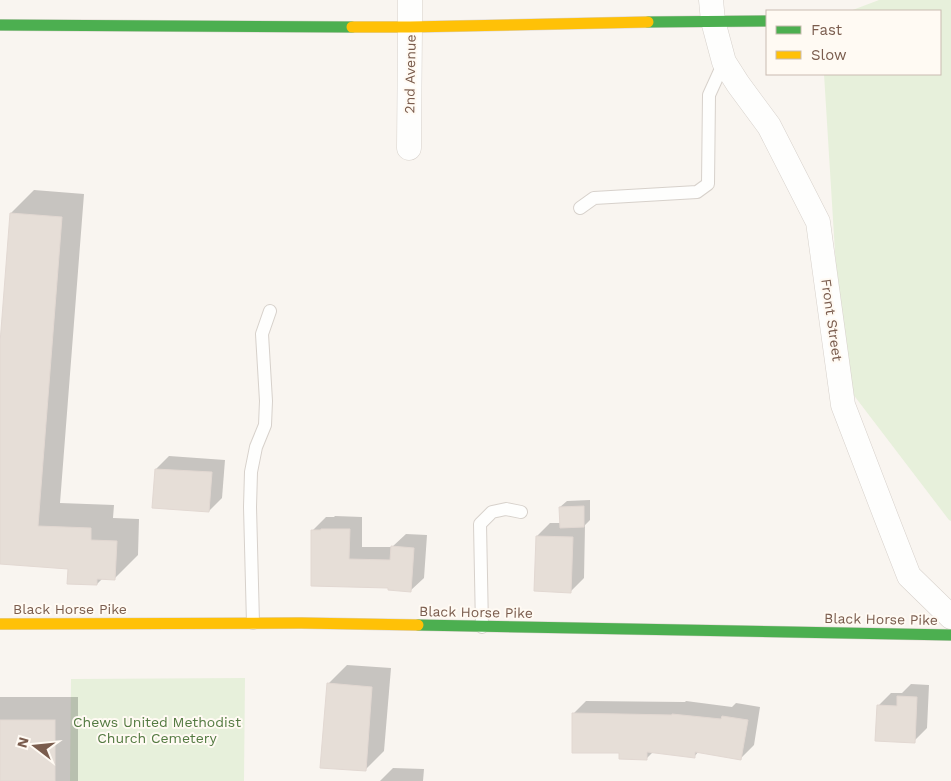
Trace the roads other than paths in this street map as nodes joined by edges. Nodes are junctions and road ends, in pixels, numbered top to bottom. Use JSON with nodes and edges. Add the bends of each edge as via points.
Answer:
{"nodes":[{"id":1,"x":410,"y":0,"type":"edge"},
{"id":2,"x":712,"y":10,"type":"edge"},
{"id":3,"x":766,"y":21,"type":"edge"},
{"id":4,"x":0,"y":25,"type":"edge"},
{"id":5,"x":410,"y":27,"type":"junction"},
{"id":6,"x":724,"y":62,"type":"junction"},
{"id":7,"x":409,"y":148,"type":"dead end"},
{"id":8,"x":580,"y":208,"type":"dead end"},
{"id":9,"x":270,"y":311,"type":"dead end"},
{"id":10,"x":521,"y":512,"type":"dead end"},
{"id":11,"x":951,"y":618,"type":"edge"},
{"id":12,"x":253,"y":623,"type":"junction"},
{"id":13,"x":0,"y":624,"type":"edge"},
{"id":14,"x":482,"y":627,"type":"junction"},
{"id":15,"x":951,"y":635,"type":"edge"}],
"edges":[{"from":1,"to":5,"type":"street","name":"2nd Avenue"},
{"from":2,"to":3,"type":"main road"},
{"from":2,"to":5,"type":"main road"},
{"from":2,"to":6,"type":"street","name":"Front Street"},
{"from":4,"to":5,"type":"main road"},
{"from":5,"to":7,"type":"street","name":"2nd Avenue"},
{"from":6,"to":8,"type":"lane","via":[[709,96],[708,184],[697,192],[594,198]]},
{"from":6,"to":11,"type":"street","name":"Front Street","via":[[769,126],[818,222],[843,405],[909,576]]},
{"from":9,"to":12,"type":"lane","via":[[262,334],[265,425],[250,472]]},
{"from":10,"to":14,"type":"lane","via":[[506,509],[492,512],[480,524]]},
{"from":12,"to":13,"type":"main road","name":"Black Horse Pike"},
{"from":12,"to":14,"type":"main road","name":"Black Horse Pike"},
{"from":14,"to":15,"type":"main road","name":"Black Horse Pike"}]}
